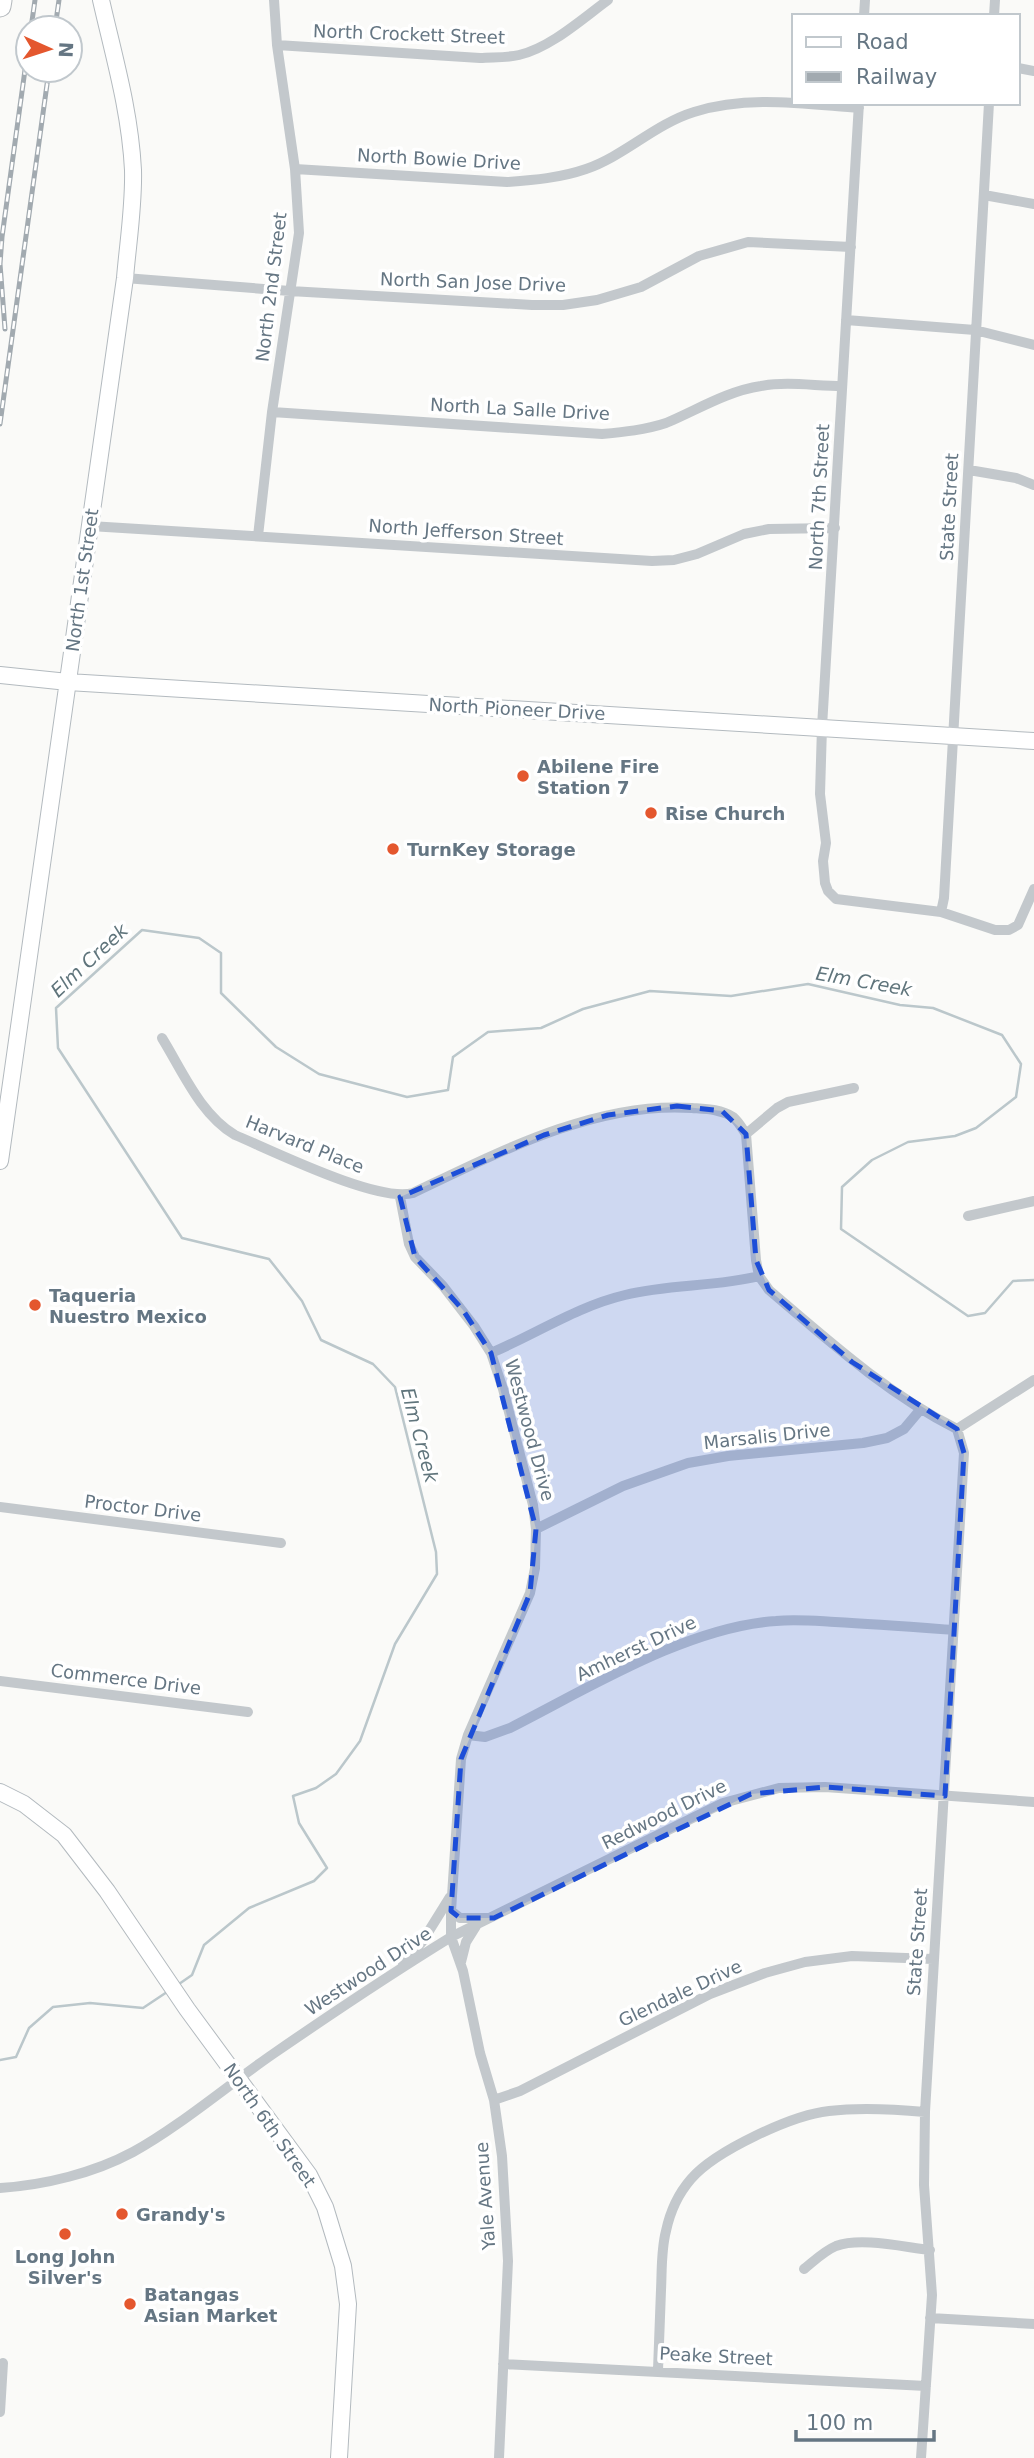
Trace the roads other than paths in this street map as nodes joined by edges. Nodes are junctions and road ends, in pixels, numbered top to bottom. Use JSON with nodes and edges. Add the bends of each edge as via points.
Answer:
{"nodes":[{"id":1,"x":1,"y":0,"type":"edge"},
{"id":2,"x":101,"y":0,"type":"edge"},
{"id":3,"x":274,"y":0,"type":"edge"},
{"id":4,"x":608,"y":0,"type":"edge"},
{"id":5,"x":0,"y":6,"type":"edge"},
{"id":6,"x":277,"y":45,"type":"junction"},
{"id":7,"x":792,"y":103,"type":"edge"},
{"id":8,"x":838,"y":105,"type":"edge"},
{"id":9,"x":989,"y":105,"type":"edge"},
{"id":10,"x":859,"y":106,"type":"edge"},
{"id":11,"x":295,"y":169,"type":"junction"},
{"id":12,"x":984,"y":195,"type":"junction"},
{"id":13,"x":1034,"y":204,"type":"edge"},
{"id":14,"x":851,"y":247,"type":"junction"},
{"id":15,"x":125,"y":278,"type":"junction"},
{"id":16,"x":290,"y":291,"type":"junction"},
{"id":17,"x":846,"y":320,"type":"junction"},
{"id":18,"x":975,"y":330,"type":"junction"},
{"id":19,"x":1034,"y":345,"type":"edge"},
{"id":20,"x":842,"y":386,"type":"junction"},
{"id":21,"x":272,"y":412,"type":"junction"},
{"id":22,"x":969,"y":470,"type":"junction"},
{"id":23,"x":1034,"y":485,"type":"edge"},
{"id":24,"x":90,"y":526,"type":"junction"},
{"id":25,"x":835,"y":528,"type":"junction"},
{"id":26,"x":258,"y":536,"type":"junction"},
{"id":27,"x":0,"y":675,"type":"edge"},
{"id":28,"x":68,"y":682,"type":"junction"},
{"id":29,"x":822,"y":727,"type":"junction"},
{"id":30,"x":953,"y":736,"type":"junction"},
{"id":31,"x":1034,"y":741,"type":"edge"},
{"id":32,"x":1034,"y":889,"type":"edge"},
{"id":33,"x":941,"y":912,"type":"junction"},
{"id":34,"x":162,"y":1038,"type":"dead end"},
{"id":35,"x":854,"y":1088,"type":"dead end"},
{"id":36,"x":746,"y":1134,"type":"junction"},
{"id":37,"x":0,"y":1161,"type":"edge"},
{"id":38,"x":400,"y":1197,"type":"junction"},
{"id":39,"x":1034,"y":1201,"type":"edge"},
{"id":40,"x":968,"y":1216,"type":"dead end"},
{"id":41,"x":759,"y":1276,"type":"junction"},
{"id":42,"x":491,"y":1353,"type":"junction"},
{"id":43,"x":1034,"y":1380,"type":"edge"},
{"id":44,"x":920,"y":1410,"type":"junction"},
{"id":45,"x":957,"y":1429,"type":"junction"},
{"id":46,"x":0,"y":1507,"type":"edge"},
{"id":47,"x":537,"y":1529,"type":"junction"},
{"id":48,"x":281,"y":1543,"type":"dead end"},
{"id":49,"x":953,"y":1630,"type":"junction"},
{"id":50,"x":0,"y":1681,"type":"edge"},
{"id":51,"x":248,"y":1712,"type":"dead end"},
{"id":52,"x":468,"y":1735,"type":"junction"},
{"id":53,"x":0,"y":1792,"type":"edge"},
{"id":54,"x":944,"y":1796,"type":"junction"},
{"id":55,"x":1034,"y":1801,"type":"edge"},
{"id":56,"x":453,"y":1892,"type":"junction"},
{"id":57,"x":451,"y":1911,"type":"junction"},
{"id":58,"x":494,"y":1918,"type":"junction"},
{"id":59,"x":477,"y":1926,"type":"junction"},
{"id":60,"x":451,"y":1937,"type":"junction"},
{"id":61,"x":430,"y":1950,"type":"junction"},
{"id":62,"x":933,"y":1959,"type":"junction"},
{"id":63,"x":461,"y":1965,"type":"junction"},
{"id":64,"x":395,"y":1974,"type":"junction"},
{"id":65,"x":238,"y":2080,"type":"junction"},
{"id":66,"x":494,"y":2100,"type":"junction"},
{"id":67,"x":925,"y":2112,"type":"junction"},
{"id":68,"x":0,"y":2188,"type":"edge"},
{"id":69,"x":930,"y":2250,"type":"junction"},
{"id":70,"x":804,"y":2269,"type":"dead end"},
{"id":71,"x":930,"y":2318,"type":"junction"},
{"id":72,"x":1034,"y":2324,"type":"edge"},
{"id":73,"x":3,"y":2363,"type":"dead end"},
{"id":74,"x":503,"y":2364,"type":"junction"},
{"id":75,"x":659,"y":2370,"type":"junction"},
{"id":76,"x":926,"y":2386,"type":"junction"},
{"id":77,"x":0,"y":2412,"type":"edge"},
{"id":78,"x":339,"y":2458,"type":"edge"},
{"id":79,"x":499,"y":2458,"type":"edge"},
{"id":80,"x":921,"y":2458,"type":"edge"}],
"edges":[{"from":1,"to":5,"type":"highway"},
{"from":2,"to":15,"type":"main road","name":"North 1st Street","via":[[119,72],[131,157],[133,205]]},
{"from":3,"to":6,"type":"street","name":"North 2nd Street"},
{"from":4,"to":6,"type":"street","name":"North Crockett Street","via":[[552,41],[506,57]]},
{"from":6,"to":11,"type":"street","name":"North 2nd Street"},
{"from":7,"to":11,"type":"street","name":"North Bowie Drive","via":[[752,101],[692,112],[587,169],[541,180],[507,182]]},
{"from":8,"to":10,"type":"street","name":"North Bowie Drive"},
{"from":9,"to":12,"type":"street","name":"State Street"},
{"from":10,"to":14,"type":"street","name":"North 7th Street"},
{"from":11,"to":16,"type":"street","name":"North 2nd Street","via":[[299,233]]},
{"from":12,"to":13,"type":"street"},
{"from":12,"to":18,"type":"street","name":"State Street"},
{"from":14,"to":16,"type":"street","name":"North San Jose Drive","via":[[748,242],[699,256],[641,286],[597,300],[563,304]]},
{"from":14,"to":17,"type":"street","name":"North 7th Street"},
{"from":15,"to":16,"type":"street","name":"North San Jose Drive"},
{"from":15,"to":24,"type":"main road","name":"North 1st Street"},
{"from":16,"to":21,"type":"street","name":"North 2nd Street"},
{"from":17,"to":18,"type":"street"},
{"from":17,"to":20,"type":"street","name":"North 7th Street"},
{"from":18,"to":19,"type":"street"},
{"from":18,"to":22,"type":"street","name":"State Street"},
{"from":20,"to":21,"type":"street","name":"North La Salle Drive","via":[[760,386],[640,430],[602,434]]},
{"from":20,"to":25,"type":"street","name":"North 7th Street"},
{"from":21,"to":26,"type":"street","name":"North 2nd Street"},
{"from":22,"to":23,"type":"street"},
{"from":22,"to":30,"type":"street","name":"State Street"},
{"from":24,"to":26,"type":"street","name":"North Jefferson Street"},
{"from":24,"to":28,"type":"main road","name":"North 1st Street"},
{"from":25,"to":26,"type":"street","name":"North Jefferson Street","via":[[769,529],[697,554],[652,561]]},
{"from":25,"to":29,"type":"street","name":"North 7th Street"},
{"from":27,"to":28,"type":"main road","name":"North Pioneer Drive"},
{"from":28,"to":29,"type":"main road","name":"North Pioneer Drive"},
{"from":28,"to":37,"type":"main road","name":"North 1st Street"},
{"from":29,"to":30,"type":"main road","name":"North Pioneer Drive"},
{"from":29,"to":33,"type":"street","name":"North 7th Street","via":[[820,794],[828,891],[836,899]]},
{"from":30,"to":31,"type":"main road","name":"North Pioneer Drive"},
{"from":30,"to":33,"type":"street","name":"State Street"},
{"from":32,"to":33,"type":"street","via":[[1018,925],[1009,930],[995,930]]},
{"from":34,"to":38,"type":"street","name":"Harvard Place","via":[[220,1126],[348,1182]]},
{"from":35,"to":36,"type":"street","via":[[788,1102]]},
{"from":36,"to":38,"type":"street","via":[[722,1111],[645,1108],[544,1135]]},
{"from":36,"to":41,"type":"street"},
{"from":38,"to":42,"type":"street","name":"Westwood Drive","via":[[415,1257],[463,1310]]},
{"from":39,"to":40,"type":"street"},
{"from":41,"to":42,"type":"street","via":[[610,1298]]},
{"from":41,"to":44,"type":"street","via":[[852,1362]]},
{"from":42,"to":47,"type":"street","name":"Westwood Drive"},
{"from":43,"to":45,"type":"street"},
{"from":44,"to":45,"type":"street"},
{"from":44,"to":47,"type":"street","name":"Marsalis Drive","via":[[904,1429],[887,1438],[688,1463],[623,1486]]},
{"from":45,"to":49,"type":"street","name":"State Street","via":[[964,1453]]},
{"from":46,"to":48,"type":"street","name":"Proctor Drive"},
{"from":47,"to":52,"type":"street","name":"Westwood Drive","via":[[530,1593]]},
{"from":49,"to":52,"type":"street","name":"Amherst Drive","via":[[776,1620],[745,1626],[674,1646],[510,1728],[485,1737]]},
{"from":49,"to":54,"type":"street","name":"State Street"},
{"from":50,"to":51,"type":"street","name":"Commerce Drive"},
{"from":52,"to":56,"type":"street","name":"Westwood Drive","via":[[461,1759]]},
{"from":53,"to":65,"type":"main road","name":"North 6th Street","via":[[64,1835]]},
{"from":54,"to":55,"type":"street","name":"Redwood Drive"},
{"from":54,"to":58,"type":"street","name":"Redwood Drive","via":[[825,1787],[751,1794],[702,1813]]},
{"from":54,"to":62,"type":"street","name":"State Street"},
{"from":56,"to":57,"type":"street","name":"Westwood Drive"},
{"from":56,"to":64,"type":"street","via":[[422,1942]]},
{"from":57,"to":58,"type":"street","via":[[460,1918]]},
{"from":57,"to":60,"type":"street","name":"Westwood Drive"},
{"from":58,"to":59,"type":"street","name":"Redwood Drive"},
{"from":59,"to":60,"type":"street","name":"Redwood Drive"},
{"from":59,"to":63,"type":"street","via":[[466,1942]]},
{"from":60,"to":61,"type":"street","name":"Westwood Drive"},
{"from":60,"to":63,"type":"street","name":"Yale Avenue"},
{"from":61,"to":63,"type":"street","via":[[445,1953]]},
{"from":61,"to":64,"type":"street","name":"Westwood Drive"},
{"from":62,"to":66,"type":"street","name":"Glendale Drive","via":[[852,1956],[765,1973],[710,1994]]},
{"from":62,"to":67,"type":"street","name":"State Street"},
{"from":63,"to":66,"type":"street","name":"Yale Avenue"},
{"from":64,"to":65,"type":"street","name":"Westwood Drive"},
{"from":65,"to":68,"type":"street","name":"Westwood Drive","via":[[135,2151],[105,2165]]},
{"from":65,"to":78,"type":"main road","name":"North 6th Street","via":[[309,2175],[336,2236],[348,2304]]},
{"from":66,"to":74,"type":"street","name":"Yale Avenue","via":[[508,2260]]},
{"from":67,"to":69,"type":"street","name":"State Street","via":[[923,2185]]},
{"from":67,"to":75,"type":"street","via":[[870,2108],[804,2116],[759,2134],[693,2176],[679,2195],[665,2232]]},
{"from":69,"to":70,"type":"street","via":[[854,2242],[836,2246]]},
{"from":69,"to":71,"type":"street","name":"State Street"},
{"from":71,"to":72,"type":"street"},
{"from":71,"to":76,"type":"street","name":"State Street"},
{"from":73,"to":77,"type":"street"},
{"from":74,"to":75,"type":"street","name":"Peake Street"},
{"from":74,"to":79,"type":"street","name":"Yale Avenue"},
{"from":75,"to":76,"type":"street","name":"Peake Street"},
{"from":76,"to":80,"type":"street","name":"State Street"}]}
